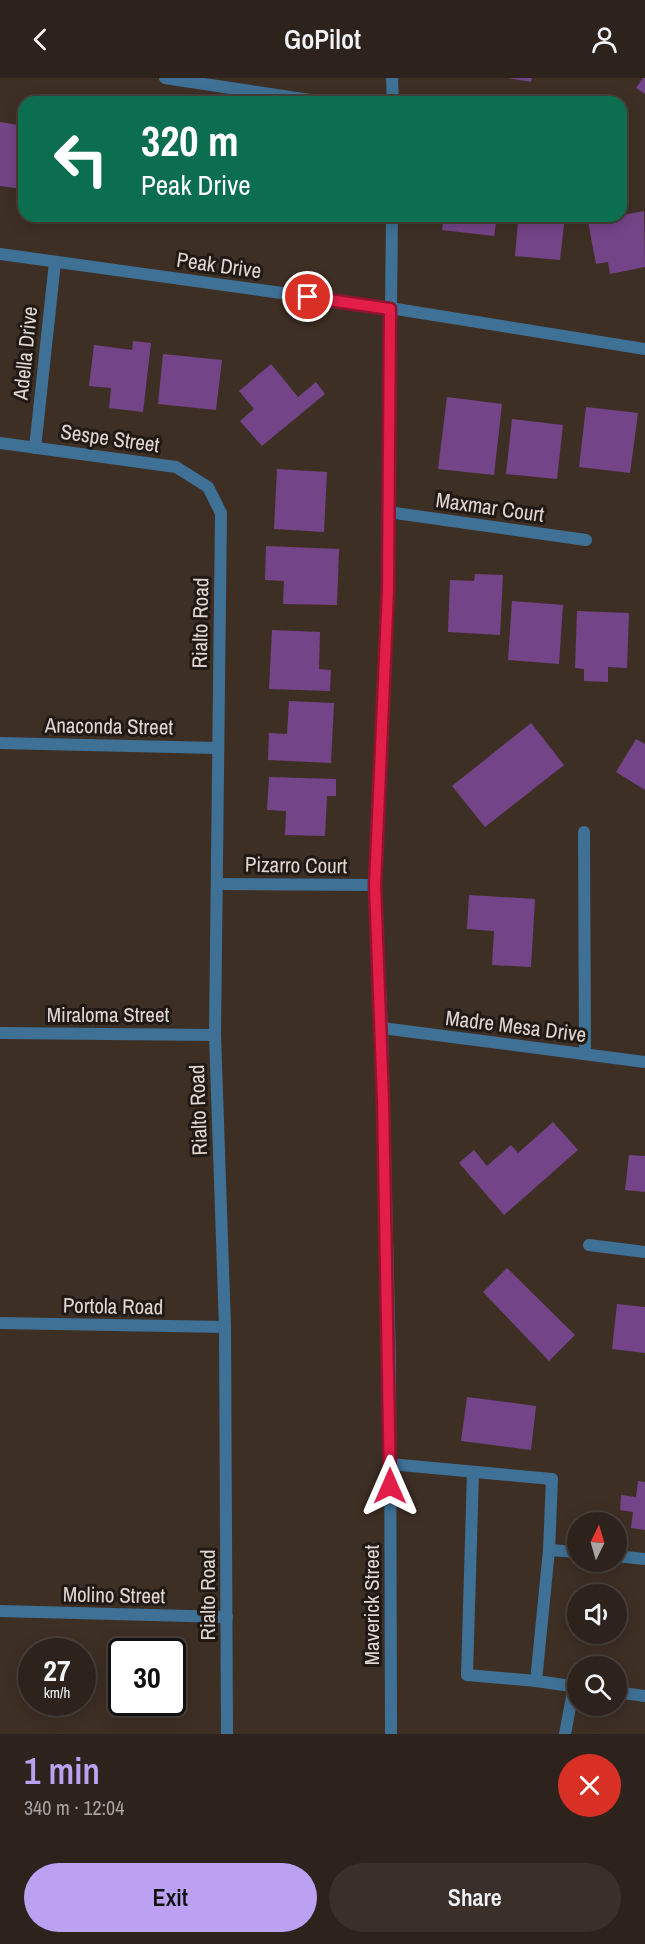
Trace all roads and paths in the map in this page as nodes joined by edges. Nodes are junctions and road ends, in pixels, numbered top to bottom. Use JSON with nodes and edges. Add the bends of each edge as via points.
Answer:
{"nodes":[{"id":1,"x":165,"y":78,"type":"edge"},
{"id":2,"x":392,"y":78,"type":"edge"},
{"id":3,"x":284,"y":96,"type":"edge"},
{"id":4,"x":393,"y":96,"type":"edge"},
{"id":5,"x":392,"y":222,"type":"edge"},
{"id":6,"x":0,"y":254,"type":"edge"},
{"id":7,"x":55,"y":262,"type":"junction"},
{"id":8,"x":390,"y":309,"type":"junction"},
{"id":9,"x":645,"y":349,"type":"edge"},
{"id":10,"x":0,"y":443,"type":"edge"},
{"id":11,"x":35,"y":448,"type":"junction"},
{"id":12,"x":208,"y":488,"type":"joint"},
{"id":13,"x":388,"y":512,"type":"junction"},
{"id":14,"x":586,"y":540,"type":"dead end"},
{"id":15,"x":0,"y":743,"type":"edge"},
{"id":16,"x":217,"y":748,"type":"junction"},
{"id":17,"x":584,"y":832,"type":"dead end"},
{"id":18,"x":217,"y":884,"type":"junction"},
{"id":19,"x":375,"y":885,"type":"junction"},
{"id":20,"x":382,"y":1028,"type":"junction"},
{"id":21,"x":0,"y":1033,"type":"edge"},
{"id":22,"x":215,"y":1035,"type":"junction"},
{"id":23,"x":585,"y":1054,"type":"junction"},
{"id":24,"x":645,"y":1062,"type":"edge"},
{"id":25,"x":589,"y":1245,"type":"dead end"},
{"id":26,"x":645,"y":1252,"type":"edge"},
{"id":27,"x":0,"y":1323,"type":"edge"},
{"id":28,"x":225,"y":1328,"type":"junction"},
{"id":29,"x":390,"y":1464,"type":"junction"},
{"id":30,"x":473,"y":1472,"type":"junction"},
{"id":31,"x":549,"y":1550,"type":"junction"},
{"id":32,"x":567,"y":1551,"type":"edge"},
{"id":33,"x":627,"y":1557,"type":"edge"},
{"id":34,"x":645,"y":1559,"type":"edge"},
{"id":35,"x":0,"y":1611,"type":"edge"},
{"id":36,"x":226,"y":1617,"type":"junction"},
{"id":37,"x":536,"y":1681,"type":"junction"},
{"id":38,"x":567,"y":1686,"type":"edge"},
{"id":39,"x":627,"y":1694,"type":"edge"},
{"id":40,"x":645,"y":1696,"type":"edge"},
{"id":41,"x":569,"y":1716,"type":"edge"},
{"id":42,"x":227,"y":1734,"type":"edge"},
{"id":43,"x":395,"y":1734,"type":"edge"},
{"id":44,"x":565,"y":1734,"type":"edge"}],
"edges":[{"from":1,"to":3,"type":"street"},
{"from":2,"to":4,"type":"street"},
{"from":5,"to":8,"type":"street","name":"Maverick Street"},
{"from":6,"to":7,"type":"street","name":"Peak Drive"},
{"from":7,"to":8,"type":"street","name":"Peak Drive"},
{"from":7,"to":11,"type":"street","name":"Adella Drive"},
{"from":8,"to":9,"type":"street","name":"Peak Drive"},
{"from":8,"to":13,"type":"street","name":"Maverick Street"},
{"from":10,"to":11,"type":"street","name":"Sespe Street"},
{"from":11,"to":12,"type":"street","name":"Sespe Street","via":[[176,467]]},
{"from":12,"to":16,"type":"street","name":"Rialto Road","via":[[221,513]]},
{"from":13,"to":14,"type":"street","name":"Maxmar Court"},
{"from":13,"to":19,"type":"street","name":"Maverick Street"},
{"from":15,"to":16,"type":"street","name":"Anaconda Street"},
{"from":16,"to":18,"type":"street","name":"Rialto Road"},
{"from":17,"to":23,"type":"street"},
{"from":18,"to":19,"type":"street","name":"Pizarro Court"},
{"from":18,"to":22,"type":"street","name":"Rialto Road"},
{"from":19,"to":20,"type":"street","name":"Maverick Street"},
{"from":20,"to":23,"type":"street","name":"Madre Mesa Drive"},
{"from":20,"to":29,"type":"street","name":"Maverick Street"},
{"from":21,"to":22,"type":"street","name":"Miraloma Street"},
{"from":22,"to":28,"type":"street","name":"Rialto Road"},
{"from":23,"to":24,"type":"street","name":"Madre Mesa Drive"},
{"from":25,"to":26,"type":"street"},
{"from":27,"to":28,"type":"street","name":"Portola Road"},
{"from":28,"to":36,"type":"street","name":"Rialto Road"},
{"from":29,"to":30,"type":"street"},
{"from":29,"to":43,"type":"street","name":"Maverick Street"},
{"from":30,"to":31,"type":"street","via":[[552,1479]]},
{"from":30,"to":37,"type":"street","via":[[467,1675]]},
{"from":31,"to":32,"type":"street"},
{"from":31,"to":37,"type":"street"},
{"from":33,"to":34,"type":"street"},
{"from":35,"to":36,"type":"street","name":"Molino Street"},
{"from":36,"to":42,"type":"street","name":"Rialto Road"},
{"from":37,"to":38,"type":"street"},
{"from":39,"to":40,"type":"street"},
{"from":41,"to":44,"type":"street"}]}
